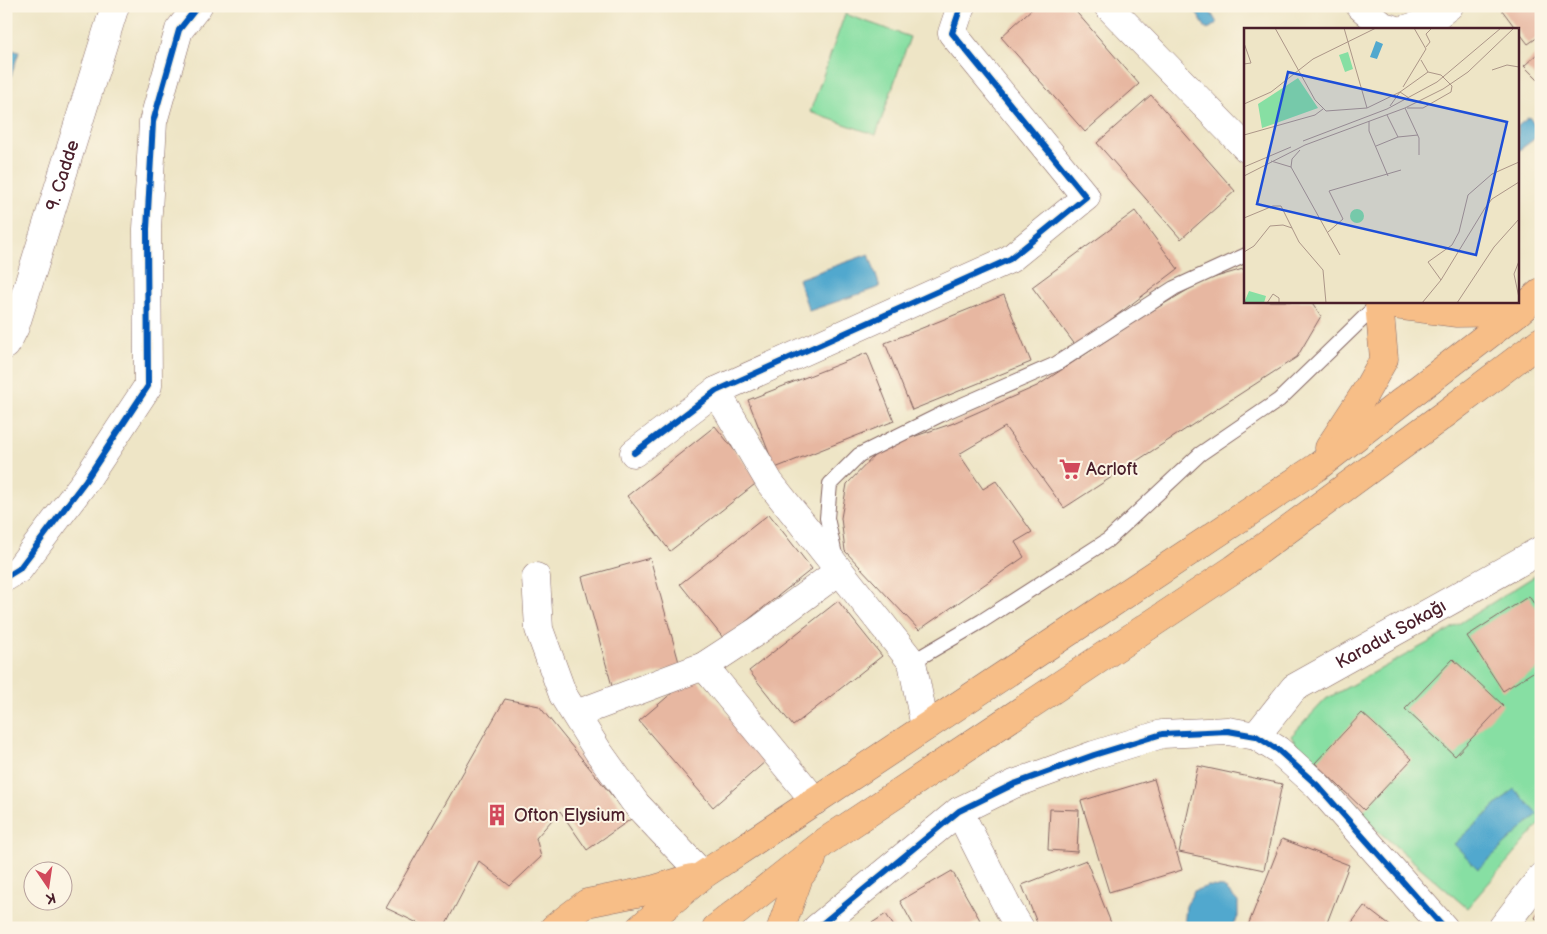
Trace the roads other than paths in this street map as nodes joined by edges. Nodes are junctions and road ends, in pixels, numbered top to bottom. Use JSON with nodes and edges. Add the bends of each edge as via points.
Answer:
{"nodes":[{"id":1,"x":115,"y":6,"type":"edge"},
{"id":2,"x":198,"y":6,"type":"edge"},
{"id":3,"x":961,"y":6,"type":"edge"},
{"id":4,"x":1108,"y":6,"type":"edge"},
{"id":5,"x":1360,"y":6,"type":"edge"},
{"id":6,"x":1449,"y":6,"type":"edge"},
{"id":7,"x":1390,"y":28,"type":"edge"},
{"id":8,"x":1410,"y":28,"type":"edge"},
{"id":9,"x":1244,"y":146,"type":"edge"},
{"id":10,"x":1244,"y":256,"type":"edge"},
{"id":11,"x":1541,"y":292,"type":"edge"},
{"id":12,"x":1378,"y":302,"type":"edge"},
{"id":13,"x":1518,"y":312,"type":"junction"},
{"id":14,"x":1541,"y":341,"type":"edge"},
{"id":15,"x":6,"y":345,"type":"edge"},
{"id":16,"x":716,"y":391,"type":"junction"},
{"id":17,"x":634,"y":453,"type":"dead end"},
{"id":18,"x":1317,"y":467,"type":"junction"},
{"id":19,"x":1541,"y":550,"type":"edge"},
{"id":20,"x":838,"y":571,"type":"junction"},
{"id":21,"x":6,"y":577,"type":"edge"},
{"id":22,"x":536,"y":577,"type":"dead end"},
{"id":23,"x":912,"y":662,"type":"junction"},
{"id":24,"x":704,"y":666,"type":"junction"},
{"id":25,"x":576,"y":714,"type":"junction"},
{"id":26,"x":925,"y":727,"type":"junction"},
{"id":27,"x":1256,"y":736,"type":"junction"},
{"id":28,"x":815,"y":801,"type":"junction"},
{"id":29,"x":959,"y":811,"type":"junction"},
{"id":30,"x":826,"y":841,"type":"junction"},
{"id":31,"x":703,"y":875,"type":"junction"},
{"id":32,"x":1541,"y":877,"type":"edge"},
{"id":33,"x":554,"y":928,"type":"edge"},
{"id":34,"x":640,"y":928,"type":"edge"},
{"id":35,"x":716,"y":928,"type":"edge"},
{"id":36,"x":781,"y":928,"type":"edge"},
{"id":37,"x":817,"y":928,"type":"edge"},
{"id":38,"x":1020,"y":928,"type":"edge"},
{"id":39,"x":1444,"y":928,"type":"edge"},
{"id":40,"x":1502,"y":928,"type":"edge"}],
"edges":[{"from":1,"to":15,"type":"street","name":"9. Cadde","via":[[15,328]]},
{"from":2,"to":21,"type":"street","via":[[179,30],[152,122],[147,229],[148,386],[86,480],[19,569]]},
{"from":3,"to":16,"type":"street","via":[[952,33],[1086,197],[1010,259]]},
{"from":4,"to":9,"type":"street"},
{"from":5,"to":7,"type":"street","via":[[1383,26]]},
{"from":6,"to":8,"type":"street","via":[[1419,26]]},
{"from":10,"to":20,"type":"lane","via":[[1174,288],[1056,364],[946,412],[859,455],[830,484],[828,518]]},
{"from":11,"to":13,"type":"highway"},
{"from":12,"to":13,"type":"highway","via":[[1457,313]]},
{"from":12,"to":18,"type":"highway","via":[[1384,359]]},
{"from":12,"to":23,"type":"lane","via":[[1279,400],[1200,454],[1108,540]]},
{"from":13,"to":18,"type":"highway"},
{"from":14,"to":30,"type":"highway","via":[[1234,569]]},
{"from":16,"to":17,"type":"street"},
{"from":16,"to":20,"type":"street","via":[[770,483]]},
{"from":18,"to":26,"type":"highway"},
{"from":19,"to":27,"type":"street","name":"Karadut Sokağı","via":[[1294,688]]},
{"from":20,"to":23,"type":"street"},
{"from":20,"to":24,"type":"street"},
{"from":22,"to":25,"type":"street","via":[[539,629],[563,695]]},
{"from":23,"to":26,"type":"street"},
{"from":24,"to":25,"type":"street"},
{"from":24,"to":28,"type":"street"},
{"from":25,"to":31,"type":"street","via":[[636,804]]},
{"from":26,"to":28,"type":"highway"},
{"from":27,"to":29,"type":"street","via":[[1228,731],[1162,734],[1014,784]]},
{"from":27,"to":39,"type":"street","via":[[1278,750],[1317,785]]},
{"from":28,"to":31,"type":"highway"},
{"from":29,"to":37,"type":"street"},
{"from":29,"to":38,"type":"street"},
{"from":30,"to":35,"type":"highway"},
{"from":30,"to":36,"type":"highway","via":[[799,877]]},
{"from":31,"to":33,"type":"highway","via":[[652,890],[587,902]]},
{"from":31,"to":34,"type":"highway"},
{"from":32,"to":40,"type":"street"}]}
